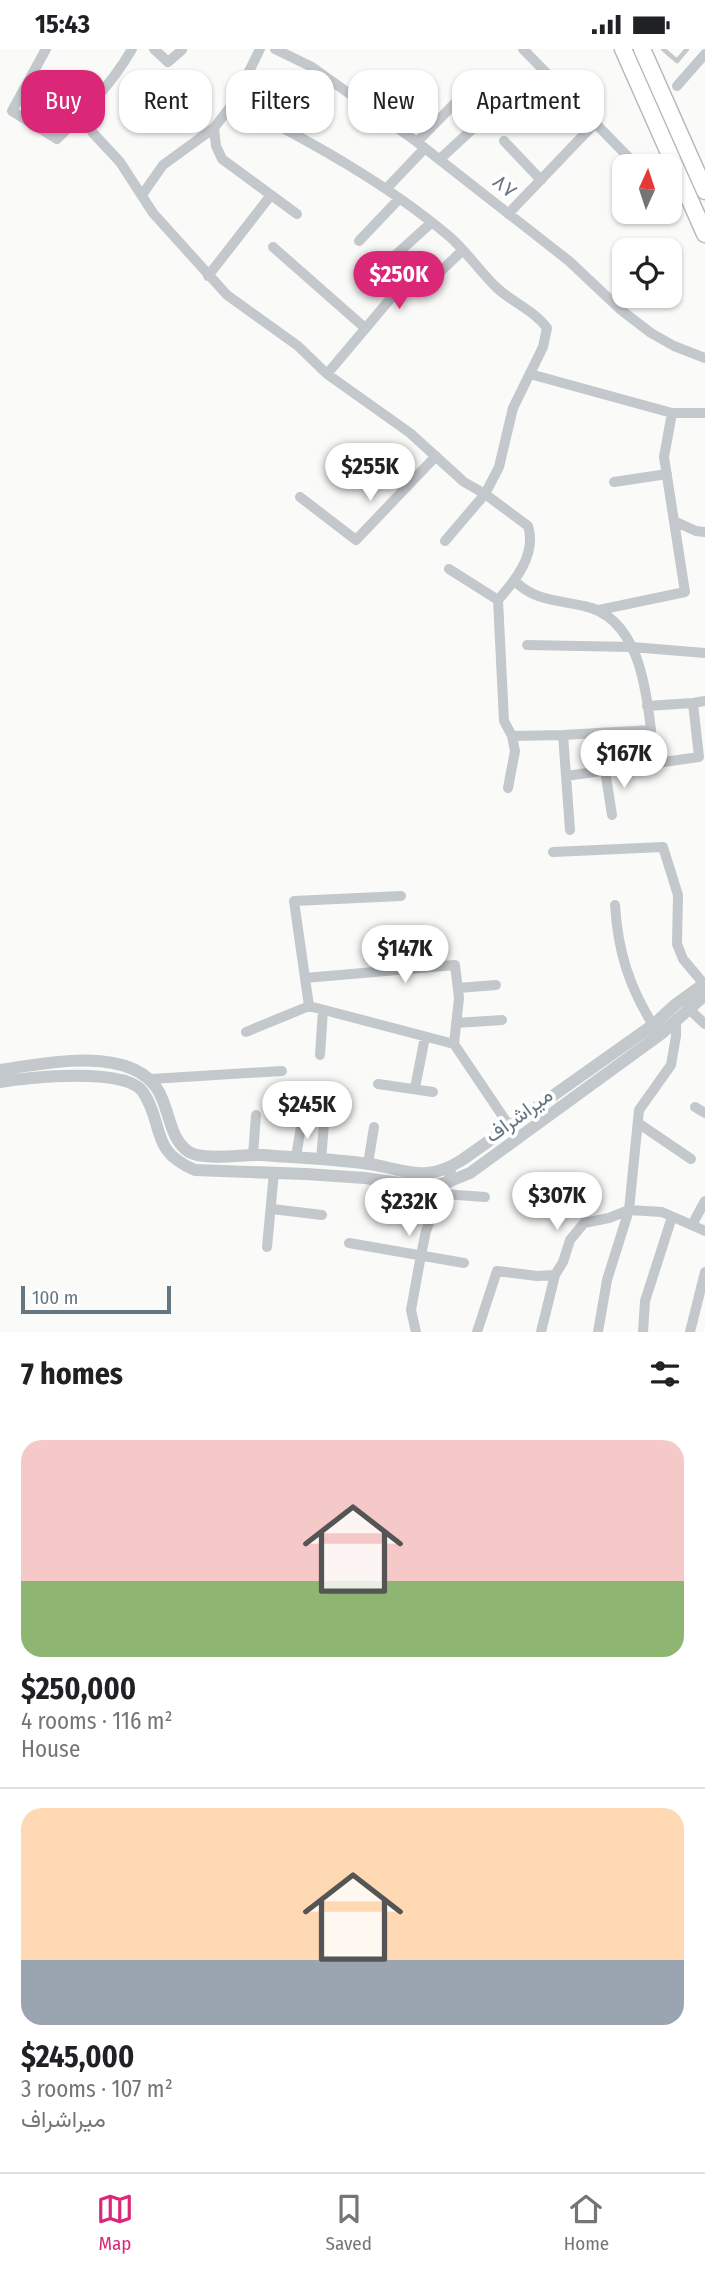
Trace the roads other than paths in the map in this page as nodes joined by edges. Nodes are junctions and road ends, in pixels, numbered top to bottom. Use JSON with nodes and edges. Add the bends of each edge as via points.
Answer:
{"nodes":[{"id":1,"x":46,"y":49,"type":"edge"},
{"id":2,"x":132,"y":49,"type":"edge"},
{"id":3,"x":154,"y":49,"type":"edge"},
{"id":4,"x":260,"y":49,"type":"edge"},
{"id":5,"x":275,"y":49,"type":"edge"},
{"id":6,"x":523,"y":49,"type":"edge"},
{"id":7,"x":623,"y":49,"type":"edge"},
{"id":8,"x":642,"y":49,"type":"edge"},
{"id":9,"x":663,"y":49,"type":"edge"},
{"id":10,"x":687,"y":49,"type":"edge"},
{"id":11,"x":182,"y":50,"type":"edge"},
{"id":12,"x":705,"y":54,"type":"edge"},
{"id":13,"x":34,"y":70,"type":"edge"},
{"id":14,"x":250,"y":70,"type":"edge"},
{"id":15,"x":543,"y":70,"type":"edge"},
{"id":16,"x":677,"y":86,"type":"dead end"},
{"id":17,"x":105,"y":87,"type":"edge"},
{"id":18,"x":348,"y":92,"type":"edge"},
{"id":19,"x":21,"y":95,"type":"edge"},
{"id":20,"x":452,"y":107,"type":"edge"},
{"id":21,"x":226,"y":112,"type":"edge"},
{"id":22,"x":21,"y":117,"type":"edge"},
{"id":23,"x":214,"y":128,"type":"junction"},
{"id":24,"x":604,"y":132,"type":"edge"},
{"id":25,"x":47,"y":133,"type":"edge"},
{"id":26,"x":63,"y":133,"type":"edge"},
{"id":27,"x":93,"y":133,"type":"edge"},
{"id":28,"x":294,"y":133,"type":"edge"},
{"id":29,"x":405,"y":133,"type":"edge"},
{"id":30,"x":468,"y":133,"type":"edge"},
{"id":31,"x":586,"y":133,"type":"edge"},
{"id":32,"x":504,"y":141,"type":"dead end"},
{"id":33,"x":421,"y":145,"type":"junction"},
{"id":34,"x":625,"y":154,"type":"edge"},
{"id":35,"x":440,"y":159,"type":"junction"},
{"id":36,"x":541,"y":180,"type":"junction"},
{"id":37,"x":386,"y":190,"type":"junction"},
{"id":38,"x":705,"y":191,"type":"edge"},
{"id":39,"x":142,"y":195,"type":"junction"},
{"id":40,"x":271,"y":195,"type":"junction"},
{"id":41,"x":689,"y":198,"type":"junction"},
{"id":42,"x":399,"y":199,"type":"junction"},
{"id":43,"x":682,"y":200,"type":"edge"},
{"id":44,"x":297,"y":214,"type":"dead end"},
{"id":45,"x":508,"y":214,"type":"junction"},
{"id":46,"x":431,"y":223,"type":"junction"},
{"id":47,"x":705,"y":234,"type":"edge"},
{"id":48,"x":359,"y":241,"type":"dead end"},
{"id":49,"x":273,"y":247,"type":"dead end"},
{"id":50,"x":463,"y":250,"type":"junction"},
{"id":51,"x":389,"y":261,"type":"dead end"},
{"id":52,"x":208,"y":276,"type":"junction"},
{"id":53,"x":365,"y":327,"type":"junction"},
{"id":54,"x":705,"y":358,"type":"edge"},
{"id":55,"x":327,"y":374,"type":"junction"},
{"id":56,"x":530,"y":374,"type":"junction"},
{"id":57,"x":705,"y":413,"type":"edge"},
{"id":58,"x":672,"y":414,"type":"junction"},
{"id":59,"x":436,"y":456,"type":"junction"},
{"id":60,"x":667,"y":474,"type":"junction"},
{"id":61,"x":614,"y":482,"type":"dead end"},
{"id":62,"x":485,"y":494,"type":"junction"},
{"id":63,"x":300,"y":497,"type":"dead end"},
{"id":64,"x":674,"y":521,"type":"junction"},
{"id":65,"x":705,"y":532,"type":"edge"},
{"id":66,"x":444,"y":541,"type":"dead end"},
{"id":67,"x":449,"y":569,"type":"dead end"},
{"id":68,"x":514,"y":581,"type":"junction"},
{"id":69,"x":498,"y":600,"type":"junction"},
{"id":70,"x":599,"y":610,"type":"junction"},
{"id":71,"x":527,"y":645,"type":"dead end"},
{"id":72,"x":632,"y":647,"type":"junction"},
{"id":73,"x":705,"y":653,"type":"edge"},
{"id":74,"x":705,"y":701,"type":"edge"},
{"id":75,"x":693,"y":703,"type":"junction"},
{"id":76,"x":647,"y":706,"type":"junction"},
{"id":77,"x":563,"y":735,"type":"junction"},
{"id":78,"x":512,"y":736,"type":"junction"},
{"id":79,"x":702,"y":757,"type":"edge"},
{"id":80,"x":605,"y":770,"type":"junction"},
{"id":81,"x":566,"y":776,"type":"junction"},
{"id":82,"x":508,"y":788,"type":"dead end"},
{"id":83,"x":612,"y":815,"type":"dead end"},
{"id":84,"x":570,"y":830,"type":"dead end"},
{"id":85,"x":553,"y":852,"type":"dead end"},
{"id":86,"x":401,"y":896,"type":"dead end"},
{"id":87,"x":615,"y":905,"type":"dead end"},
{"id":88,"x":305,"y":978,"type":"junction"},
{"id":89,"x":496,"y":985,"type":"dead end"},
{"id":90,"x":705,"y":987,"type":"edge"},
{"id":91,"x":458,"y":988,"type":"junction"},
{"id":92,"x":309,"y":1006,"type":"junction"},
{"id":93,"x":688,"y":1009,"type":"junction"},
{"id":94,"x":323,"y":1010,"type":"junction"},
{"id":95,"x":674,"y":1014,"type":"junction"},
{"id":96,"x":502,"y":1020,"type":"dead end"},
{"id":97,"x":456,"y":1023,"type":"junction"},
{"id":98,"x":705,"y":1024,"type":"edge"},
{"id":99,"x":653,"y":1025,"type":"junction"},
{"id":100,"x":247,"y":1032,"type":"dead end"},
{"id":101,"x":425,"y":1037,"type":"junction"},
{"id":102,"x":454,"y":1044,"type":"junction"},
{"id":103,"x":320,"y":1055,"type":"dead end"},
{"id":104,"x":0,"y":1070,"type":"edge"},
{"id":105,"x":282,"y":1071,"type":"dead end"},
{"id":106,"x":151,"y":1079,"type":"junction"},
{"id":107,"x":0,"y":1082,"type":"edge"},
{"id":108,"x":379,"y":1084,"type":"dead end"},
{"id":109,"x":415,"y":1088,"type":"junction"},
{"id":110,"x":433,"y":1091,"type":"dead end"},
{"id":111,"x":695,"y":1107,"type":"dead end"},
{"id":112,"x":705,"y":1113,"type":"edge"},
{"id":113,"x":256,"y":1115,"type":"dead end"},
{"id":114,"x":302,"y":1121,"type":"dead end"},
{"id":115,"x":638,"y":1123,"type":"junction"},
{"id":116,"x":324,"y":1124,"type":"dead end"},
{"id":117,"x":374,"y":1127,"type":"dead end"},
{"id":118,"x":510,"y":1127,"type":"junction"},
{"id":119,"x":253,"y":1154,"type":"junction"},
{"id":120,"x":308,"y":1158,"type":"junction"},
{"id":121,"x":691,"y":1159,"type":"dead end"},
{"id":122,"x":368,"y":1164,"type":"junction"},
{"id":123,"x":452,"y":1166,"type":"junction"},
{"id":124,"x":274,"y":1171,"type":"junction"},
{"id":125,"x":306,"y":1174,"type":"junction"},
{"id":126,"x":446,"y":1188,"type":"junction"},
{"id":127,"x":485,"y":1197,"type":"dead end"},
{"id":128,"x":705,"y":1201,"type":"edge"},
{"id":129,"x":272,"y":1209,"type":"junction"},
{"id":130,"x":629,"y":1210,"type":"junction"},
{"id":131,"x":322,"y":1215,"type":"dead end"},
{"id":132,"x":672,"y":1217,"type":"junction"},
{"id":133,"x":692,"y":1225,"type":"junction"},
{"id":134,"x":705,"y":1231,"type":"edge"},
{"id":135,"x":349,"y":1244,"type":"dead end"},
{"id":136,"x":267,"y":1247,"type":"dead end"},
{"id":137,"x":421,"y":1255,"type":"junction"},
{"id":138,"x":464,"y":1263,"type":"dead end"},
{"id":139,"x":705,"y":1272,"type":"edge"},
{"id":140,"x":555,"y":1275,"type":"junction"},
{"id":141,"x":416,"y":1332,"type":"edge"},
{"id":142,"x":477,"y":1332,"type":"edge"},
{"id":143,"x":541,"y":1332,"type":"edge"},
{"id":144,"x":598,"y":1332,"type":"edge"},
{"id":145,"x":643,"y":1332,"type":"edge"},
{"id":146,"x":690,"y":1332,"type":"edge"}],
"edges":[{"from":1,"to":13,"type":"street"},
{"from":2,"to":17,"type":"street"},
{"from":3,"to":11,"type":"street","via":[[168,62]]},
{"from":4,"to":14,"type":"street"},
{"from":5,"to":18,"type":"street","name":"۸۷"},
{"from":6,"to":15,"type":"street"},
{"from":7,"to":41,"type":"main road"},
{"from":8,"to":38,"type":"main road"},
{"from":9,"to":10,"type":"lane","via":[[677,61]]},
{"from":12,"to":16,"type":"street"},
{"from":19,"to":22,"type":"street","via":[[12,111]]},
{"from":20,"to":33,"type":"street"},
{"from":21,"to":23,"type":"street"},
{"from":23,"to":39,"type":"street","via":[[163,165]]},
{"from":23,"to":40,"type":"street","via":[[222,159]]},
{"from":24,"to":34,"type":"street"},
{"from":25,"to":26,"type":"street","via":[[57,139]]},
{"from":27,"to":39,"type":"street"},
{"from":28,"to":37,"type":"street"},
{"from":29,"to":33,"type":"street","name":"۸۷"},
{"from":30,"to":35,"type":"street"},
{"from":31,"to":36,"type":"street"},
{"from":32,"to":36,"type":"street"},
{"from":33,"to":35,"type":"street","name":"۸۷"},
{"from":33,"to":37,"type":"street"},
{"from":35,"to":45,"type":"street","name":"۸۷"},
{"from":36,"to":45,"type":"street"},
{"from":37,"to":42,"type":"street"},
{"from":39,"to":52,"type":"street"},
{"from":40,"to":44,"type":"street"},
{"from":40,"to":52,"type":"street"},
{"from":41,"to":43,"type":"street"},
{"from":41,"to":47,"type":"main road"},
{"from":42,"to":46,"type":"street"},
{"from":42,"to":48,"type":"street"},
{"from":45,"to":54,"type":"street","name":"۸۷","via":[[651,333]]},
{"from":46,"to":50,"type":"street"},
{"from":46,"to":51,"type":"street"},
{"from":49,"to":53,"type":"street"},
{"from":50,"to":53,"type":"street","via":[[426,285],[402,285]]},
{"from":50,"to":56,"type":"street","via":[[504,296],[547,328]]},
{"from":52,"to":55,"type":"street"},
{"from":53,"to":55,"type":"street"},
{"from":55,"to":59,"type":"street"},
{"from":56,"to":58,"type":"street"},
{"from":56,"to":62,"type":"street","via":[[513,408],[499,467]]},
{"from":57,"to":58,"type":"street"},
{"from":58,"to":60,"type":"street","via":[[664,457]]},
{"from":59,"to":62,"type":"street"},
{"from":59,"to":63,"type":"street","via":[[356,540]]},
{"from":60,"to":61,"type":"street"},
{"from":60,"to":64,"type":"street"},
{"from":62,"to":66,"type":"street"},
{"from":62,"to":68,"type":"street","via":[[530,532],[523,570]]},
{"from":64,"to":65,"type":"street"},
{"from":64,"to":70,"type":"street","via":[[685,592]]},
{"from":67,"to":69,"type":"street"},
{"from":68,"to":69,"type":"street"},
{"from":68,"to":70,"type":"street","via":[[535,596]]},
{"from":69,"to":78,"type":"street","via":[[504,721]]},
{"from":70,"to":72,"type":"street","via":[[612,619]]},
{"from":71,"to":72,"type":"street"},
{"from":72,"to":73,"type":"street"},
{"from":72,"to":76,"type":"street"},
{"from":74,"to":75,"type":"street"},
{"from":75,"to":76,"type":"street"},
{"from":75,"to":79,"type":"street"},
{"from":76,"to":77,"type":"street","via":[[650,730]]},
{"from":77,"to":78,"type":"street"},
{"from":77,"to":81,"type":"street"},
{"from":78,"to":82,"type":"street","via":[[515,751]]},
{"from":79,"to":80,"type":"street"},
{"from":80,"to":81,"type":"street"},
{"from":80,"to":83,"type":"street"},
{"from":81,"to":84,"type":"street"},
{"from":85,"to":90,"type":"street","via":[[663,847],[678,895],[677,944]]},
{"from":86,"to":88,"type":"street","via":[[294,901]]},
{"from":87,"to":99,"type":"street","via":[[624,967]]},
{"from":88,"to":91,"type":"street","via":[[455,965]]},
{"from":88,"to":92,"type":"street"},
{"from":89,"to":91,"type":"street"},
{"from":90,"to":93,"type":"street","name":"میراشراف"},
{"from":90,"to":95,"type":"street","name":"میراشراف"},
{"from":91,"to":97,"type":"street"},
{"from":92,"to":94,"type":"street"},
{"from":92,"to":100,"type":"street"},
{"from":93,"to":95,"type":"street","name":"میراشراف"},
{"from":93,"to":98,"type":"street"},
{"from":94,"to":101,"type":"street"},
{"from":94,"to":103,"type":"street"},
{"from":95,"to":99,"type":"street","name":"میراشراف"},
{"from":95,"to":115,"type":"street","via":[[671,1065],[639,1110]]},
{"from":95,"to":126,"type":"street","name":"میراشراف","via":[[662,1034]]},
{"from":96,"to":97,"type":"street"},
{"from":97,"to":102,"type":"street"},
{"from":99,"to":118,"type":"street","name":"میراشراف"},
{"from":101,"to":102,"type":"street"},
{"from":101,"to":109,"type":"street"},
{"from":102,"to":118,"type":"street"},
{"from":104,"to":106,"type":"street","via":[[107,1062],[127,1065]]},
{"from":105,"to":106,"type":"street"},
{"from":106,"to":119,"type":"street","name":"میراشراف","via":[[174,1134],[188,1151],[198,1156]]},
{"from":107,"to":124,"type":"street","name":"میراشراف","via":[[57,1077],[122,1080],[144,1093],[160,1141],[180,1164],[195,1171]]},
{"from":108,"to":109,"type":"street"},
{"from":109,"to":110,"type":"street"},
{"from":111,"to":112,"type":"street"},
{"from":113,"to":119,"type":"street"},
{"from":114,"to":120,"type":"street"},
{"from":115,"to":121,"type":"street"},
{"from":115,"to":130,"type":"street"},
{"from":116,"to":120,"type":"street"},
{"from":117,"to":122,"type":"street"},
{"from":118,"to":123,"type":"street","name":"میراشراف"},
{"from":119,"to":120,"type":"street","name":"میراشراف"},
{"from":120,"to":122,"type":"street","name":"میراشراف"},
{"from":120,"to":125,"type":"street"},
{"from":122,"to":123,"type":"street","name":"میراشراف","via":[[426,1173]]},
{"from":123,"to":126,"type":"street"},
{"from":124,"to":125,"type":"street","name":"میراشراف"},
{"from":124,"to":129,"type":"street"},
{"from":125,"to":126,"type":"street","name":"میراشراف"},
{"from":126,"to":127,"type":"street"},
{"from":126,"to":137,"type":"street","via":[[436,1204]]},
{"from":128,"to":133,"type":"street"},
{"from":129,"to":131,"type":"street"},
{"from":129,"to":136,"type":"street"},
{"from":130,"to":132,"type":"street"},
{"from":130,"to":140,"type":"street","via":[[584,1223],[570,1240]]},
{"from":130,"to":144,"type":"street","via":[[607,1280]]},
{"from":132,"to":133,"type":"street"},
{"from":132,"to":145,"type":"street","via":[[645,1301]]},
{"from":133,"to":134,"type":"street"},
{"from":135,"to":137,"type":"street"},
{"from":137,"to":138,"type":"street"},
{"from":137,"to":141,"type":"street","via":[[411,1310]]},
{"from":139,"to":146,"type":"street"},
{"from":140,"to":142,"type":"street","via":[[497,1271]]},
{"from":140,"to":143,"type":"street"}]}
